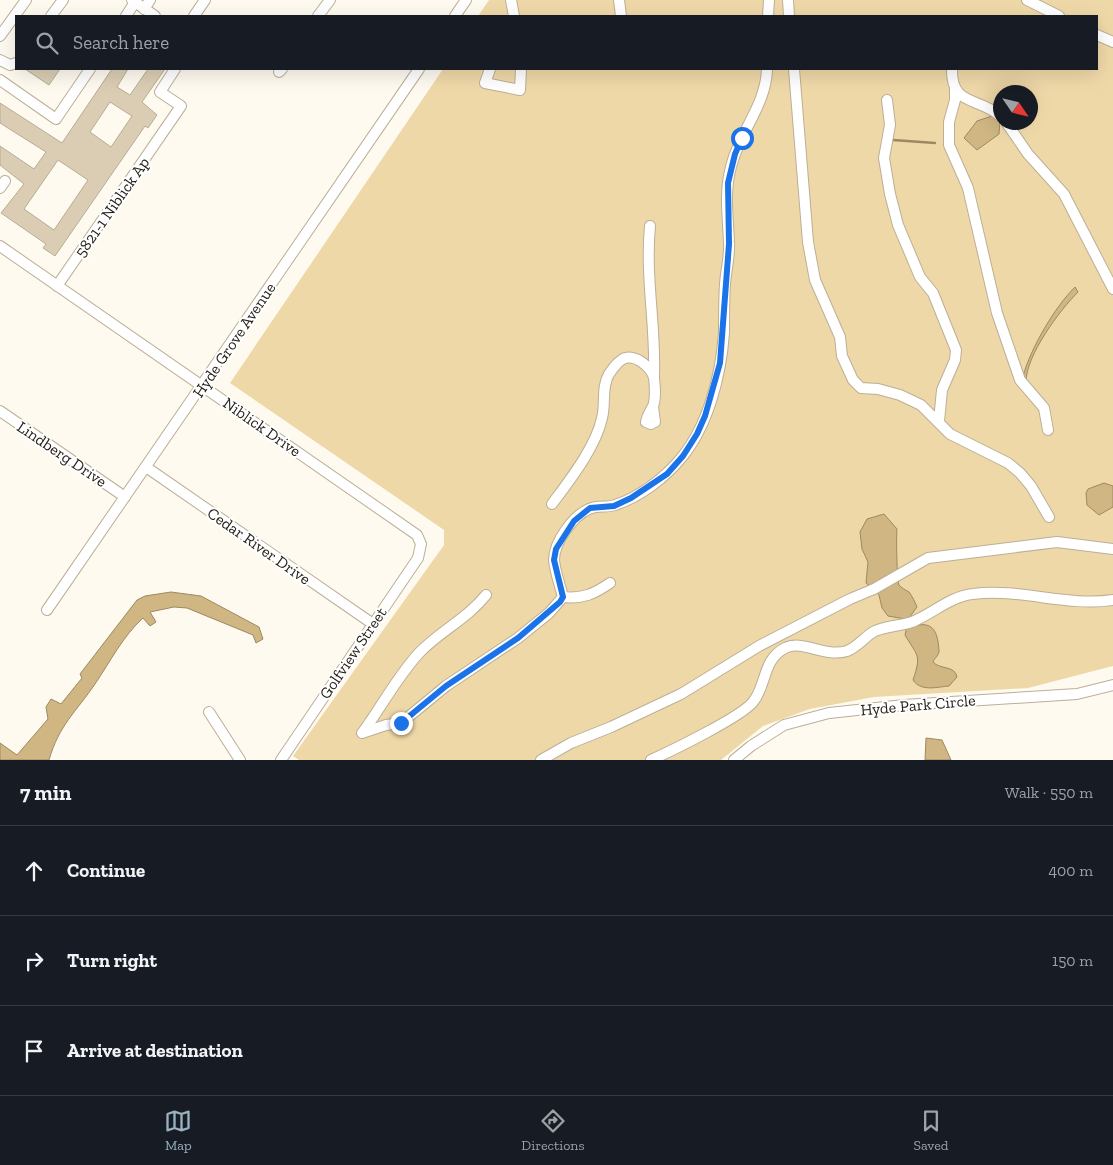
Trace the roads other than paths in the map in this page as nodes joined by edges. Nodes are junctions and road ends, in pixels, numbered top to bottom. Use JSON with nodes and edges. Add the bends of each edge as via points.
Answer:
{"nodes":[{"id":1,"x":26,"y":0,"type":"edge"},
{"id":2,"x":63,"y":0,"type":"edge"},
{"id":3,"x":206,"y":0,"type":"edge"},
{"id":4,"x":330,"y":0,"type":"edge"},
{"id":5,"x":466,"y":0,"type":"edge"},
{"id":6,"x":511,"y":0,"type":"edge"},
{"id":7,"x":619,"y":0,"type":"edge"},
{"id":8,"x":769,"y":0,"type":"edge"},
{"id":9,"x":788,"y":0,"type":"edge"},
{"id":10,"x":1027,"y":0,"type":"edge"},
{"id":11,"x":140,"y":3,"type":"edge"},
{"id":12,"x":52,"y":15,"type":"edge"},
{"id":13,"x":127,"y":15,"type":"edge"},
{"id":14,"x":154,"y":15,"type":"edge"},
{"id":15,"x":195,"y":15,"type":"edge"},
{"id":16,"x":319,"y":15,"type":"edge"},
{"id":17,"x":456,"y":15,"type":"edge"},
{"id":18,"x":514,"y":15,"type":"edge"},
{"id":19,"x":621,"y":15,"type":"edge"},
{"id":20,"x":768,"y":15,"type":"edge"},
{"id":21,"x":789,"y":15,"type":"edge"},
{"id":22,"x":1057,"y":15,"type":"edge"},
{"id":23,"x":2,"y":24,"type":"edge"},
{"id":24,"x":1098,"y":35,"type":"edge"},
{"id":25,"x":0,"y":36,"type":"edge"},
{"id":26,"x":1113,"y":42,"type":"edge"},
{"id":27,"x":0,"y":60,"type":"edge"},
{"id":28,"x":15,"y":64,"type":"edge"},
{"id":29,"x":89,"y":70,"type":"edge"},
{"id":30,"x":174,"y":70,"type":"edge"},
{"id":31,"x":418,"y":70,"type":"edge"},
{"id":32,"x":490,"y":70,"type":"edge"},
{"id":33,"x":521,"y":70,"type":"edge"},
{"id":34,"x":766,"y":70,"type":"edge"},
{"id":35,"x":794,"y":70,"type":"edge"},
{"id":36,"x":952,"y":70,"type":"edge"},
{"id":37,"x":0,"y":80,"type":"edge"},
{"id":38,"x":954,"y":88,"type":"junction"},
{"id":39,"x":887,"y":100,"type":"dead end"},
{"id":40,"x":993,"y":111,"type":"edge"},
{"id":41,"x":1012,"y":130,"type":"edge"},
{"id":42,"x":650,"y":226,"type":"dead end"},
{"id":43,"x":0,"y":246,"type":"edge"},
{"id":44,"x":57,"y":286,"type":"junction"},
{"id":45,"x":1113,"y":289,"type":"edge"},
{"id":46,"x":654,"y":378,"type":"junction"},
{"id":47,"x":203,"y":386,"type":"junction"},
{"id":48,"x":653,"y":407,"type":"dead end"},
{"id":49,"x":0,"y":411,"type":"edge"},
{"id":50,"x":939,"y":421,"type":"junction"},
{"id":51,"x":1048,"y":430,"type":"dead end"},
{"id":52,"x":146,"y":467,"type":"junction"},
{"id":53,"x":125,"y":497,"type":"junction"},
{"id":54,"x":552,"y":504,"type":"dead end"},
{"id":55,"x":1049,"y":517,"type":"dead end"},
{"id":56,"x":421,"y":544,"type":"joint"},
{"id":57,"x":1113,"y":549,"type":"edge"},
{"id":58,"x":610,"y":583,"type":"dead end"},
{"id":59,"x":486,"y":595,"type":"dead end"},
{"id":60,"x":563,"y":597,"type":"junction"},
{"id":61,"x":1113,"y":600,"type":"edge"},
{"id":62,"x":47,"y":610,"type":"dead end"},
{"id":63,"x":372,"y":624,"type":"junction"},
{"id":64,"x":1113,"y":685,"type":"edge"},
{"id":65,"x":209,"y":712,"type":"dead end"},
{"id":66,"x":240,"y":760,"type":"edge"},
{"id":67,"x":281,"y":760,"type":"edge"},
{"id":68,"x":541,"y":760,"type":"edge"},
{"id":69,"x":651,"y":760,"type":"edge"},
{"id":70,"x":734,"y":760,"type":"edge"}],
"edges":[{"from":1,"to":23,"type":"street"},
{"from":2,"to":12,"type":"street"},
{"from":3,"to":15,"type":"street"},
{"from":4,"to":16,"type":"street"},
{"from":5,"to":17,"type":"street"},
{"from":6,"to":18,"type":"street"},
{"from":7,"to":19,"type":"street"},
{"from":8,"to":20,"type":"street"},
{"from":9,"to":21,"type":"street"},
{"from":10,"to":22,"type":"street"},
{"from":11,"to":13,"type":"street"},
{"from":11,"to":14,"type":"street"},
{"from":23,"to":25,"type":"street"},
{"from":24,"to":26,"type":"street"},
{"from":27,"to":28,"type":"street"},
{"from":29,"to":37,"type":"street","via":[[56,119]]},
{"from":30,"to":44,"type":"street","name":"5821-1 Niblick Ap","via":[[160,92],[181,106]]},
{"from":31,"to":47,"type":"street","name":"Hyde Grove Avenue"},
{"from":32,"to":33,"type":"street","via":[[485,83],[520,90]]},
{"from":34,"to":60,"type":"street","via":[[764,92],[735,154],[729,175],[724,334],[720,363],[705,416],[683,456],[667,474],[631,498],[614,506],[590,508],[574,521],[564,534],[554,560]]},
{"from":35,"to":50,"type":"street","via":[[808,242],[815,280],[840,337],[842,356],[853,380],[861,388],[900,395],[921,405]]},
{"from":36,"to":38,"type":"street"},
{"from":38,"to":40,"type":"street","via":[[967,100]]},
{"from":38,"to":51,"type":"street","via":[[955,100],[949,122],[950,145],[968,188],[997,313],[1020,380],[1044,408]]},
{"from":39,"to":50,"type":"street","via":[[890,125],[884,158],[898,225],[920,276],[933,293],[956,350],[956,360],[942,390]]},
{"from":41,"to":45,"type":"street","via":[[1064,194]]},
{"from":42,"to":46,"type":"street","via":[[648,280]]},
{"from":43,"to":44,"type":"street","name":"Niblick Drive"},
{"from":44,"to":47,"type":"street","name":"Niblick Drive"},
{"from":46,"to":48,"type":"street"},
{"from":46,"to":54,"type":"street","via":[[644,363],[634,358],[626,357],[617,363],[604,388],[602,418],[597,433]]},
{"from":47,"to":52,"type":"street","name":"Hyde Grove Avenue"},
{"from":47,"to":56,"type":"street","name":"Niblick Drive","via":[[418,536]]},
{"from":49,"to":53,"type":"street","name":"Lindberg Drive"},
{"from":50,"to":55,"type":"street","via":[[950,434],[1020,473]]},
{"from":52,"to":53,"type":"street","name":"Hyde Grove Avenue"},
{"from":52,"to":63,"type":"street","name":"Cedar River Drive"},
{"from":53,"to":62,"type":"street","name":"Hyde Grove Avenue"},
{"from":56,"to":63,"type":"street","name":"Golfview Street","via":[[418,558]]},
{"from":57,"to":68,"type":"street","via":[[1056,542],[928,558],[899,576],[759,646],[681,694],[571,742]]},
{"from":58,"to":60,"type":"street","via":[[584,597]]},
{"from":59,"to":60,"type":"street","via":[[470,614],[420,652],[362,733],[386,724],[401,723],[446,686],[518,638]]},
{"from":61,"to":69,"type":"street","via":[[1095,603],[971,594],[920,618],[872,633],[848,651],[829,653],[806,646],[787,647],[770,662],[757,696],[748,708]]},
{"from":63,"to":67,"type":"street","name":"Golfview Street"},
{"from":64,"to":70,"type":"street","name":"Hyde Park Circle","via":[[1077,694],[828,713],[784,725]]},
{"from":65,"to":66,"type":"street"}]}
